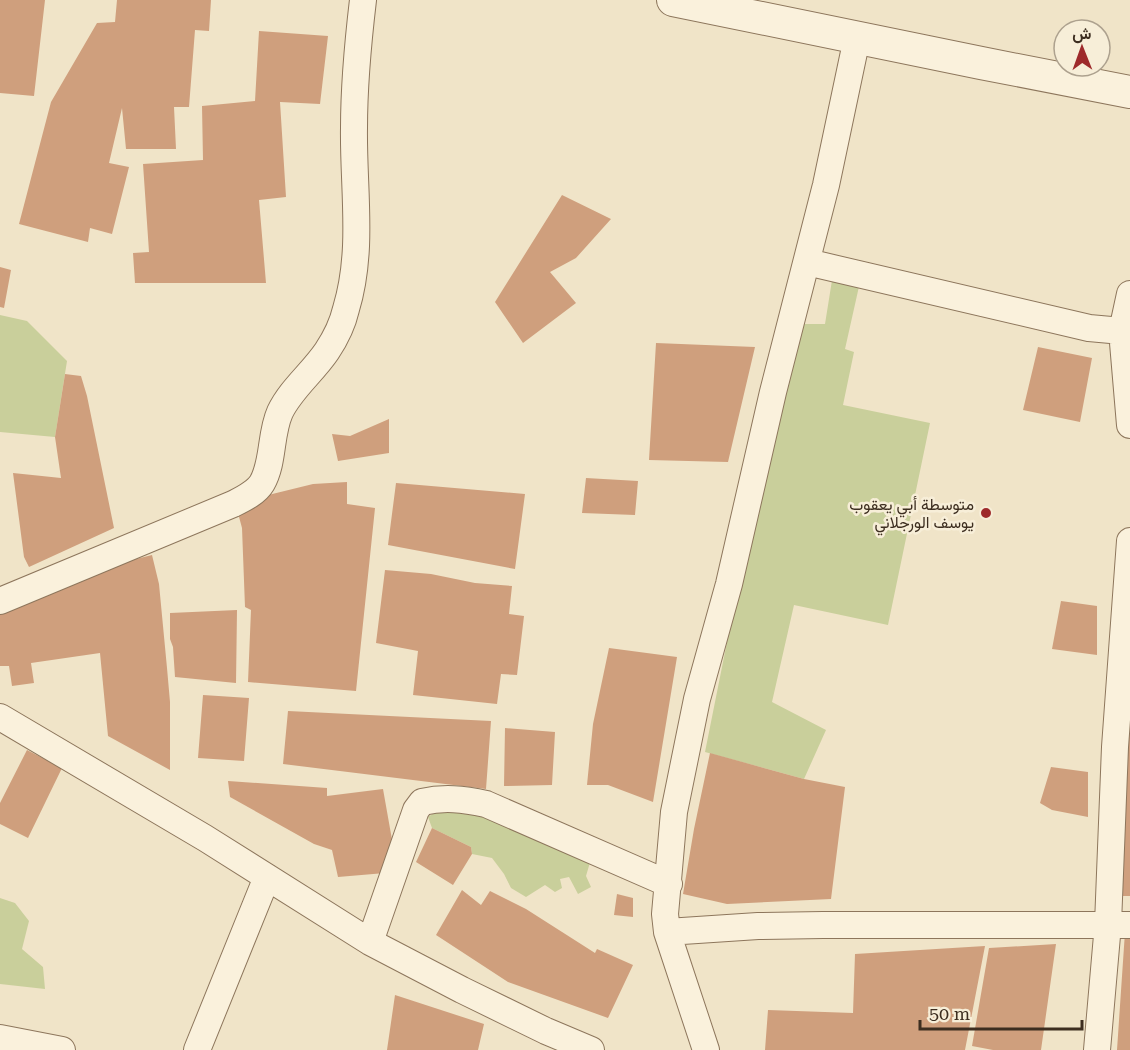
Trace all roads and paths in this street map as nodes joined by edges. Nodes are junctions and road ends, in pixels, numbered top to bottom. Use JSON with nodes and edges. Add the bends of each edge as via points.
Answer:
{"nodes":[{"id":1,"x":363,"y":0,"type":"edge"},
{"id":2,"x":673,"y":0,"type":"edge"},
{"id":3,"x":857,"y":38,"type":"junction"},
{"id":4,"x":1130,"y":92,"type":"edge"},
{"id":5,"x":807,"y":262,"type":"junction"},
{"id":6,"x":1130,"y":294,"type":"edge"},
{"id":7,"x":1125,"y":338,"type":"edge"},
{"id":8,"x":1130,"y":425,"type":"edge"},
{"id":9,"x":1130,"y":541,"type":"edge"},
{"id":10,"x":0,"y":601,"type":"edge"},
{"id":11,"x":1125,"y":672,"type":"edge"},
{"id":12,"x":0,"y":717,"type":"edge"},
{"id":13,"x":267,"y":877,"type":"junction"},
{"id":14,"x":669,"y":884,"type":"junction"},
{"id":15,"x":1119,"y":925,"type":"edge"},
{"id":16,"x":667,"y":932,"type":"junction"},
{"id":17,"x":369,"y":942,"type":"junction"},
{"id":18,"x":0,"y":1038,"type":"edge"},
{"id":19,"x":36,"y":1047,"type":"edge"},
{"id":20,"x":62,"y":1050,"type":"edge"},
{"id":21,"x":196,"y":1050,"type":"edge"},
{"id":22,"x":591,"y":1050,"type":"edge"},
{"id":23,"x":706,"y":1050,"type":"edge"},
{"id":24,"x":1096,"y":1050,"type":"edge"}],
"edges":[{"from":1,"to":10,"type":"street","via":[[354,128],[355,268],[346,311],[328,350],[285,403],[277,419],[262,484],[233,504]]},
{"from":2,"to":3,"type":"street"},
{"from":3,"to":4,"type":"street"},
{"from":3,"to":5,"type":"street"},
{"from":5,"to":7,"type":"street"},
{"from":5,"to":14,"type":"street","via":[[697,699],[674,812]]},
{"from":6,"to":7,"type":"street"},
{"from":7,"to":8,"type":"street"},
{"from":9,"to":11,"type":"street"},
{"from":11,"to":15,"type":"street","via":[[1114,747]]},
{"from":12,"to":13,"type":"street"},
{"from":13,"to":17,"type":"street"},
{"from":13,"to":21,"type":"street"},
{"from":14,"to":16,"type":"street"},
{"from":14,"to":17,"type":"street","via":[[486,804],[437,798],[422,802],[416,810]]},
{"from":15,"to":16,"type":"street","via":[[813,925]]},
{"from":15,"to":24,"type":"street"},
{"from":16,"to":23,"type":"street"},
{"from":17,"to":22,"type":"street","via":[[514,1016]]},
{"from":18,"to":19,"type":"street"},
{"from":19,"to":20,"type":"street"}]}
